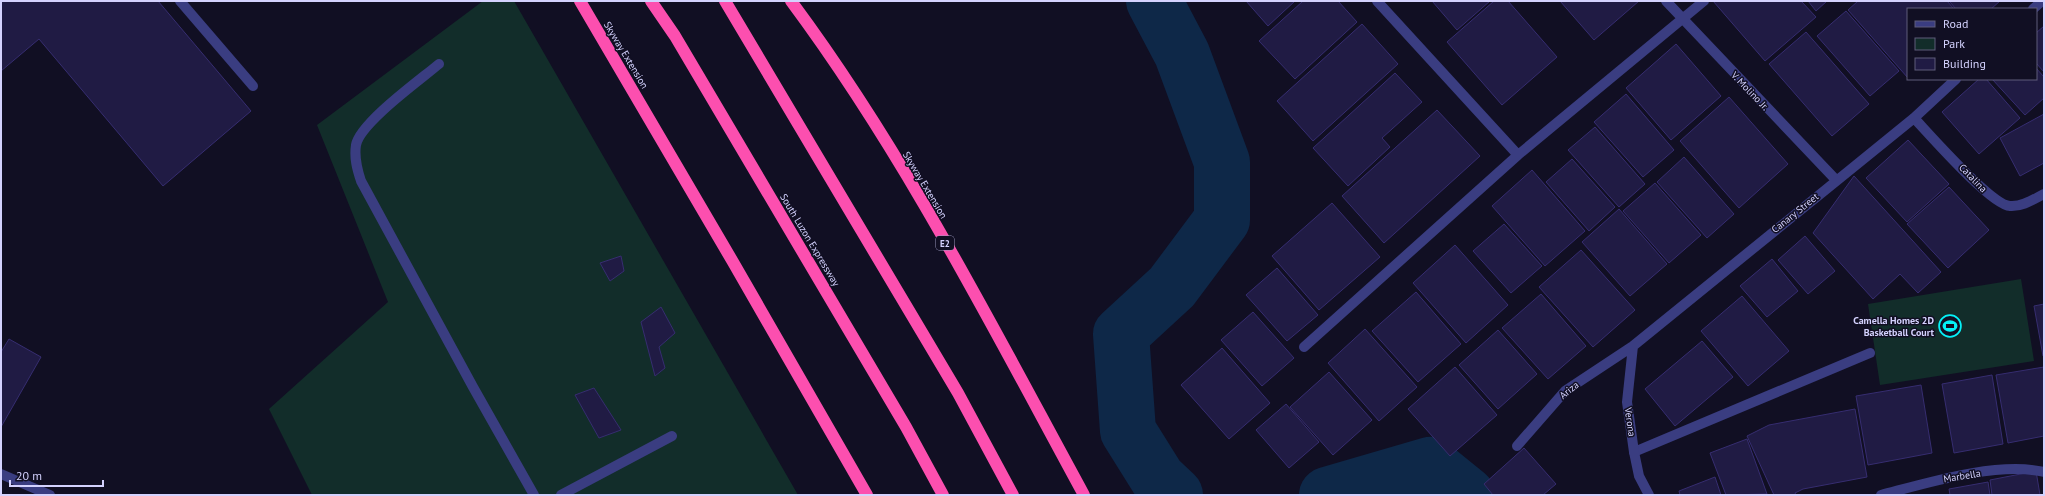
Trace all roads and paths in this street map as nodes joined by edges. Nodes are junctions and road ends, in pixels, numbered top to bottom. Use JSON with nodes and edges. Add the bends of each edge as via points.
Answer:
{"nodes":[{"id":1,"x":180,"y":1,"type":"edge"},
{"id":2,"x":580,"y":1,"type":"edge"},
{"id":3,"x":651,"y":1,"type":"edge"},
{"id":4,"x":725,"y":1,"type":"edge"},
{"id":5,"x":791,"y":1,"type":"edge"},
{"id":6,"x":1377,"y":1,"type":"edge"},
{"id":7,"x":1666,"y":1,"type":"edge"},
{"id":8,"x":1704,"y":1,"type":"edge"},
{"id":9,"x":2042,"y":1,"type":"edge"},
{"id":10,"x":2034,"y":8,"type":"edge"},
{"id":11,"x":1683,"y":21,"type":"junction"},
{"id":12,"x":439,"y":64,"type":"dead end"},
{"id":13,"x":1955,"y":80,"type":"edge"},
{"id":14,"x":253,"y":86,"type":"dead end"},
{"id":15,"x":1914,"y":118,"type":"junction"},
{"id":16,"x":1518,"y":155,"type":"junction"},
{"id":17,"x":1836,"y":180,"type":"junction"},
{"id":18,"x":2044,"y":194,"type":"edge"},
{"id":19,"x":1633,"y":346,"type":"junction"},
{"id":20,"x":1304,"y":347,"type":"dead end"},
{"id":21,"x":1870,"y":353,"type":"dead end"},
{"id":22,"x":672,"y":436,"type":"dead end"},
{"id":23,"x":1517,"y":446,"type":"dead end"},
{"id":24,"x":1634,"y":452,"type":"junction"},
{"id":25,"x":2044,"y":472,"type":"edge"},
{"id":26,"x":1,"y":474,"type":"edge"},
{"id":27,"x":50,"y":495,"type":"edge"},
{"id":28,"x":534,"y":495,"type":"edge"},
{"id":29,"x":561,"y":495,"type":"edge"},
{"id":30,"x":867,"y":495,"type":"edge"},
{"id":31,"x":944,"y":495,"type":"edge"},
{"id":32,"x":1013,"y":495,"type":"edge"},
{"id":33,"x":1084,"y":495,"type":"edge"},
{"id":34,"x":1649,"y":495,"type":"edge"},
{"id":35,"x":1881,"y":495,"type":"edge"}],
"edges":[{"from":1,"to":14,"type":"street"},
{"from":2,"to":30,"type":"highway","name":"Skyway Extension"},
{"from":3,"to":31,"type":"highway","name":"South Luzon Expressway","via":[[675,36]]},
{"from":4,"to":32,"type":"highway","via":[[958,393]]},
{"from":5,"to":33,"type":"highway","name":"Skyway Extension","number":"E2","via":[[882,136],[964,274]]},
{"from":6,"to":16,"type":"street"},
{"from":7,"to":11,"type":"street","name":"V. Molino Jr."},
{"from":8,"to":11,"type":"street"},
{"from":9,"to":10,"type":"street"},
{"from":11,"to":16,"type":"street"},
{"from":11,"to":17,"type":"street","name":"V. Molino Jr."},
{"from":12,"to":28,"type":"street","via":[[368,124],[356,144],[355,164],[372,202]]},
{"from":13,"to":15,"type":"street","name":"Canary Street"},
{"from":15,"to":17,"type":"street","name":"Canary Street"},
{"from":15,"to":18,"type":"street","name":"Catalina","via":[[1991,197],[2008,206],[2019,206]]},
{"from":16,"to":20,"type":"street"},
{"from":17,"to":19,"type":"street","name":"Canary Street"},
{"from":19,"to":23,"type":"street","name":"Ariza","via":[[1565,391]]},
{"from":19,"to":24,"type":"street","name":"Verona","via":[[1627,402]]},
{"from":21,"to":24,"type":"street"},
{"from":22,"to":29,"type":"street"},
{"from":24,"to":34,"type":"street","name":"Verona","via":[[1639,476]]},
{"from":25,"to":35,"type":"street","name":"Marbella","via":[[2028,468],[1953,477]]},
{"from":26,"to":27,"type":"street"}]}
